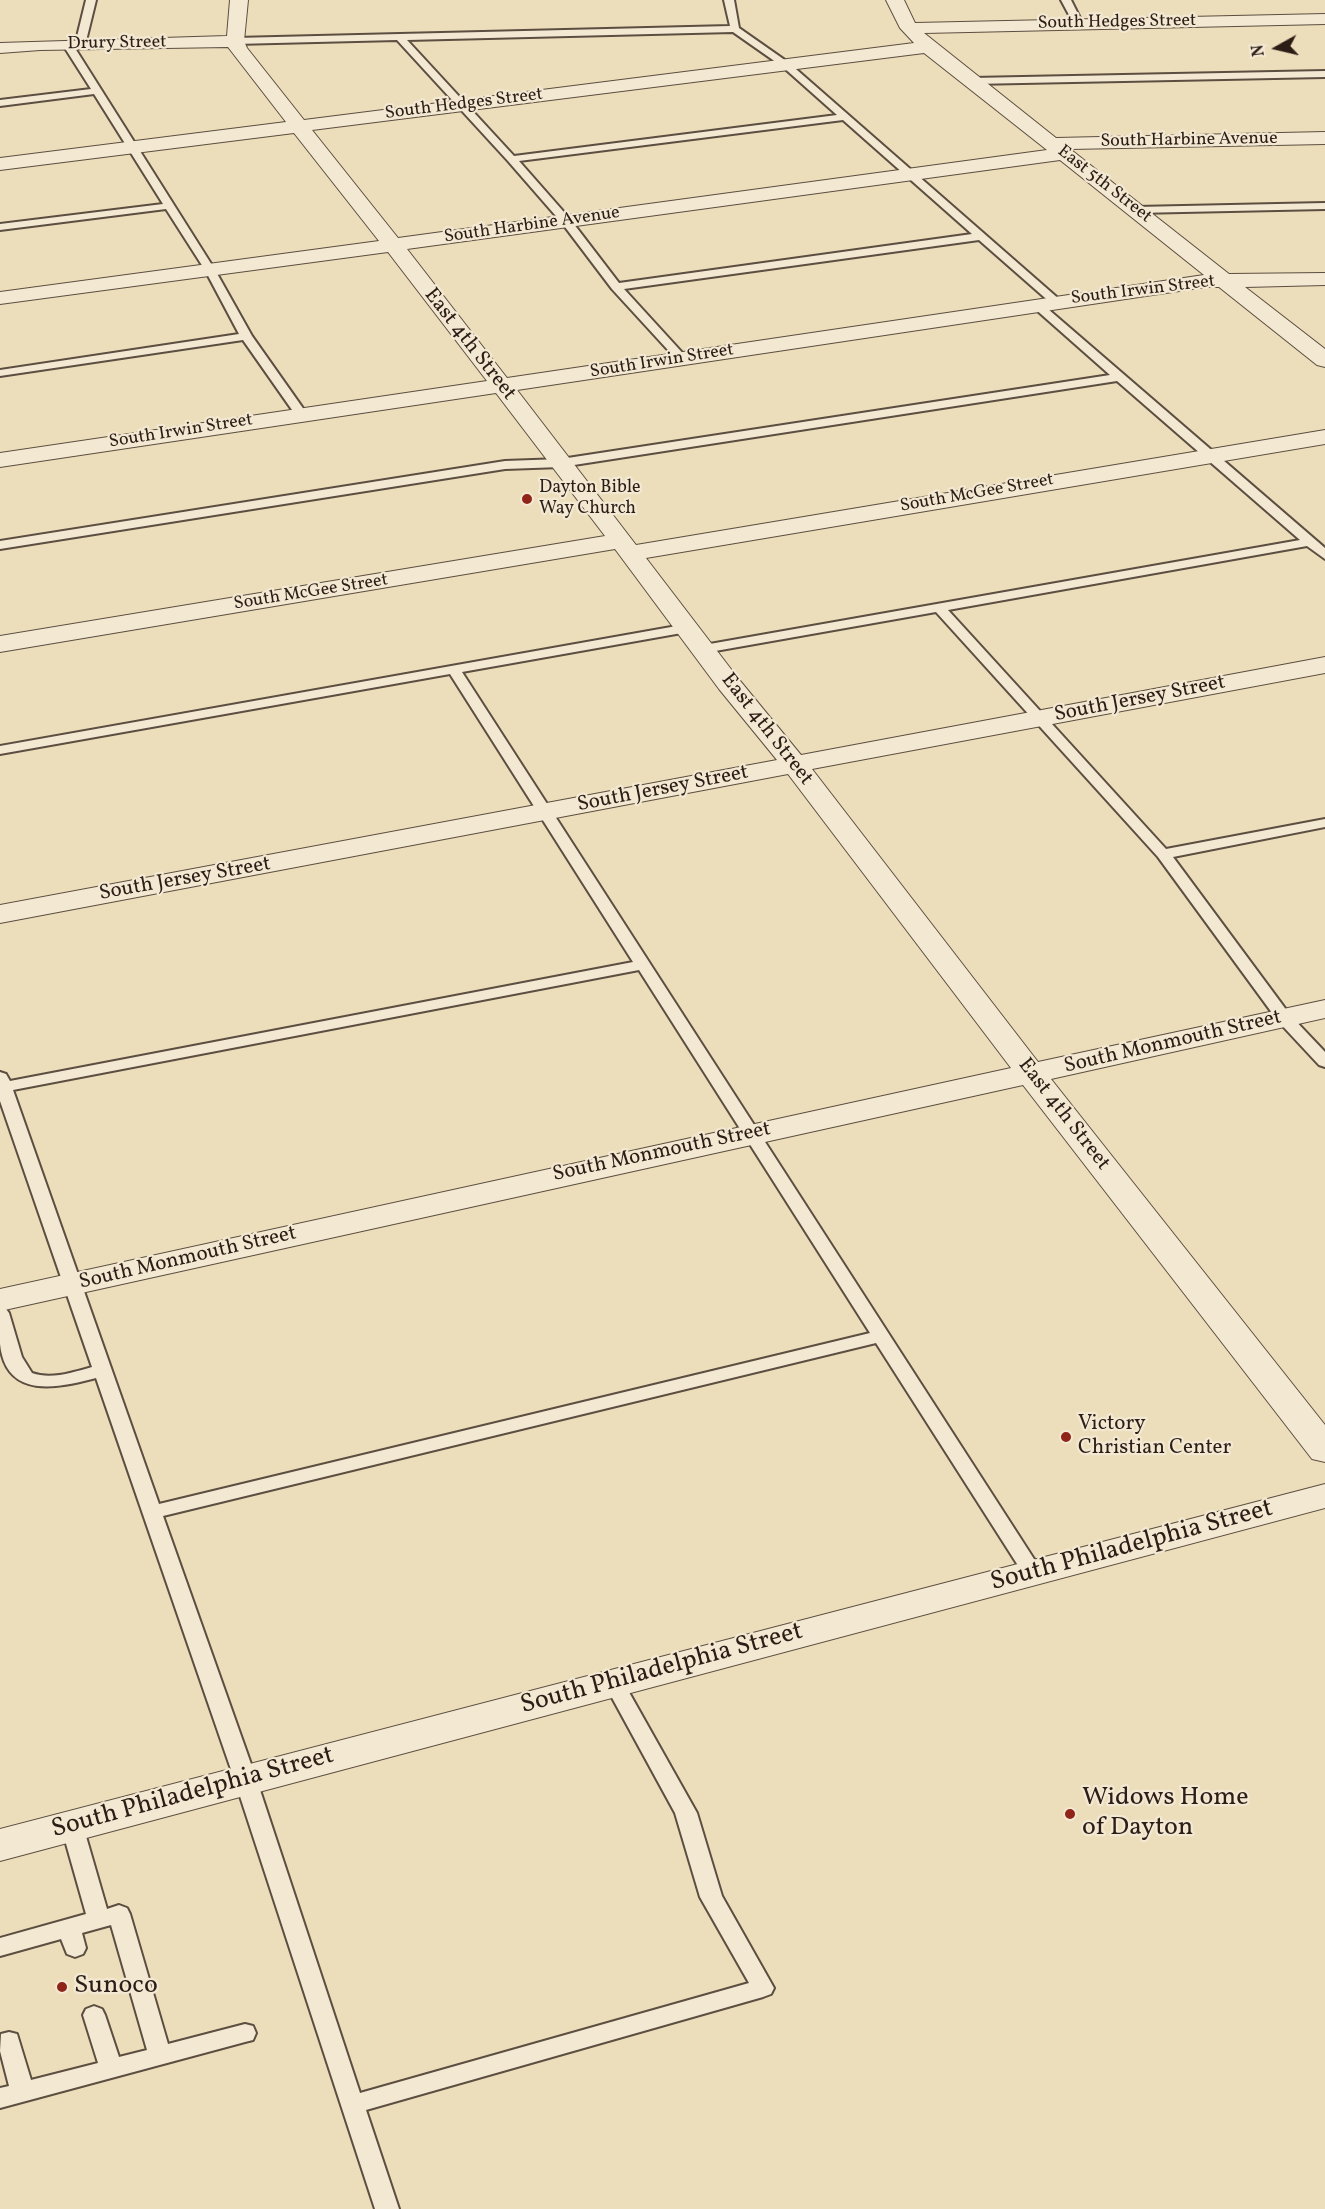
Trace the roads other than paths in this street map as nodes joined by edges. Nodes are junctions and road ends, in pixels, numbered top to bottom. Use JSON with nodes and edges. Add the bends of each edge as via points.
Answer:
{"nodes":[{"id":1,"x":90,"y":0,"type":"edge"},
{"id":2,"x":239,"y":0,"type":"edge"},
{"id":3,"x":729,"y":0,"type":"edge"},
{"id":4,"x":895,"y":0,"type":"edge"},
{"id":5,"x":1066,"y":0,"type":"edge"},
{"id":6,"x":1325,"y":19,"type":"edge"},
{"id":7,"x":1078,"y":24,"type":"junction"},
{"id":8,"x":909,"y":28,"type":"junction"},
{"id":9,"x":735,"y":29,"type":"junction"},
{"id":10,"x":400,"y":38,"type":"junction"},
{"id":11,"x":235,"y":42,"type":"junction"},
{"id":12,"x":74,"y":45,"type":"junction"},
{"id":13,"x":4,"y":47,"type":"edge"},
{"id":14,"x":928,"y":47,"type":"junction"},
{"id":15,"x":786,"y":65,"type":"junction"},
{"id":16,"x":1325,"y":74,"type":"edge"},
{"id":17,"x":972,"y":81,"type":"junction"},
{"id":18,"x":97,"y":91,"type":"junction"},
{"id":19,"x":0,"y":103,"type":"edge"},
{"id":20,"x":464,"y":105,"type":"junction"},
{"id":21,"x":844,"y":117,"type":"junction"},
{"id":22,"x":299,"y":126,"type":"junction"},
{"id":23,"x":1325,"y":138,"type":"edge"},
{"id":24,"x":134,"y":147,"type":"junction"},
{"id":25,"x":1058,"y":149,"type":"junction"},
{"id":26,"x":512,"y":159,"type":"junction"},
{"id":27,"x":0,"y":164,"type":"edge"},
{"id":28,"x":911,"y":174,"type":"junction"},
{"id":29,"x":168,"y":206,"type":"junction"},
{"id":30,"x":1325,"y":206,"type":"edge"},
{"id":31,"x":1136,"y":210,"type":"junction"},
{"id":32,"x":566,"y":221,"type":"junction"},
{"id":33,"x":0,"y":227,"type":"edge"},
{"id":34,"x":982,"y":237,"type":"junction"},
{"id":35,"x":393,"y":245,"type":"junction"},
{"id":36,"x":210,"y":270,"type":"junction"},
{"id":37,"x":1325,"y":279,"type":"edge"},
{"id":38,"x":1224,"y":280,"type":"junction"},
{"id":39,"x":616,"y":287,"type":"junction"},
{"id":40,"x":0,"y":298,"type":"edge"},
{"id":41,"x":1046,"y":304,"type":"junction"},
{"id":42,"x":246,"y":336,"type":"junction"},
{"id":43,"x":682,"y":359,"type":"junction"},
{"id":44,"x":1325,"y":360,"type":"edge"},
{"id":45,"x":0,"y":373,"type":"edge"},
{"id":46,"x":1118,"y":377,"type":"junction"},
{"id":47,"x":500,"y":386,"type":"junction"},
{"id":48,"x":301,"y":414,"type":"junction"},
{"id":49,"x":1325,"y":437,"type":"edge"},
{"id":50,"x":1208,"y":456,"type":"junction"},
{"id":51,"x":0,"y":460,"type":"edge"},
{"id":52,"x":561,"y":463,"type":"junction"},
{"id":53,"x":1310,"y":542,"type":"junction"},
{"id":54,"x":0,"y":545,"type":"edge"},
{"id":55,"x":626,"y":547,"type":"junction"},
{"id":56,"x":1325,"y":555,"type":"edge"},
{"id":57,"x":940,"y":609,"type":"junction"},
{"id":58,"x":696,"y":639,"type":"junction"},
{"id":59,"x":0,"y":644,"type":"edge"},
{"id":60,"x":1325,"y":665,"type":"edge"},
{"id":61,"x":454,"y":670,"type":"junction"},
{"id":62,"x":1041,"y":720,"type":"junction"},
{"id":63,"x":0,"y":750,"type":"edge"},
{"id":64,"x":795,"y":765,"type":"junction"},
{"id":65,"x":545,"y":813,"type":"junction"},
{"id":66,"x":1325,"y":822,"type":"edge"},
{"id":67,"x":1162,"y":854,"type":"junction"},
{"id":68,"x":0,"y":914,"type":"edge"},
{"id":69,"x":642,"y":964,"type":"junction"},
{"id":70,"x":1325,"y":1009,"type":"edge"},
{"id":71,"x":1284,"y":1018,"type":"junction"},
{"id":72,"x":1325,"y":1062,"type":"edge"},
{"id":73,"x":1032,"y":1075,"type":"junction"},
{"id":74,"x":2,"y":1082,"type":"edge"},
{"id":75,"x":750,"y":1133,"type":"junction"},
{"id":76,"x":73,"y":1284,"type":"junction"},
{"id":77,"x":0,"y":1300,"type":"edge"},
{"id":78,"x":0,"y":1313,"type":"edge"},
{"id":79,"x":881,"y":1336,"type":"junction"},
{"id":80,"x":103,"y":1370,"type":"junction"},
{"id":81,"x":1325,"y":1450,"type":"edge"},
{"id":82,"x":1325,"y":1496,"type":"edge"},
{"id":83,"x":152,"y":1512,"type":"junction"},
{"id":84,"x":1033,"y":1574,"type":"junction"},
{"id":85,"x":614,"y":1683,"type":"junction"},
{"id":86,"x":246,"y":1781,"type":"junction"},
{"id":87,"x":72,"y":1826,"type":"junction"},
{"id":88,"x":0,"y":1845,"type":"edge"},
{"id":89,"x":99,"y":1920,"type":"junction"},
{"id":90,"x":0,"y":1947,"type":"edge"},
{"id":91,"x":94,"y":2016,"type":"dead end"},
{"id":92,"x":245,"y":2033,"type":"dead end"},
{"id":93,"x":9,"y":2041,"type":"dead end"},
{"id":94,"x":160,"y":2055,"type":"junction"},
{"id":95,"x":111,"y":2068,"type":"junction"},
{"id":96,"x":22,"y":2091,"type":"junction"},
{"id":97,"x":0,"y":2098,"type":"edge"},
{"id":98,"x":354,"y":2104,"type":"junction"},
{"id":99,"x":387,"y":2209,"type":"edge"}],
"edges":[{"from":1,"to":12,"type":"lane"},
{"from":2,"to":11,"type":"street"},
{"from":3,"to":9,"type":"lane"},
{"from":4,"to":8,"type":"street","name":"East 5th Street"},
{"from":5,"to":7,"type":"lane"},
{"from":6,"to":7,"type":"street","name":"South Hedges Street"},
{"from":7,"to":8,"type":"street","name":"South Hedges Street"},
{"from":8,"to":14,"type":"street","name":"East 5th Street"},
{"from":9,"to":10,"type":"lane"},
{"from":9,"to":15,"type":"lane"},
{"from":10,"to":11,"type":"lane"},
{"from":10,"to":20,"type":"lane"},
{"from":11,"to":12,"type":"street","name":"Drury Street"},
{"from":11,"to":22,"type":"street","name":"East 4th Street"},
{"from":12,"to":13,"type":"street","name":"Drury Street"},
{"from":12,"to":18,"type":"lane"},
{"from":14,"to":15,"type":"street","name":"South Hedges Street"},
{"from":14,"to":17,"type":"street","name":"East 5th Street"},
{"from":15,"to":20,"type":"street","name":"South Hedges Street"},
{"from":15,"to":21,"type":"lane"},
{"from":16,"to":17,"type":"lane"},
{"from":17,"to":25,"type":"street","name":"East 5th Street"},
{"from":18,"to":19,"type":"lane"},
{"from":18,"to":24,"type":"lane"},
{"from":20,"to":22,"type":"street","name":"South Hedges Street"},
{"from":20,"to":26,"type":"lane"},
{"from":21,"to":26,"type":"lane"},
{"from":21,"to":28,"type":"lane"},
{"from":22,"to":24,"type":"street","name":"South Hedges Street"},
{"from":22,"to":35,"type":"street","name":"East 4th Street"},
{"from":23,"to":25,"type":"street","name":"South Harbine Avenue"},
{"from":24,"to":27,"type":"street","name":"South Hedges Street"},
{"from":24,"to":29,"type":"lane"},
{"from":25,"to":28,"type":"street","name":"South Harbine Avenue"},
{"from":25,"to":31,"type":"street","name":"East 5th Street"},
{"from":26,"to":32,"type":"lane"},
{"from":28,"to":32,"type":"street","name":"South Harbine Avenue"},
{"from":28,"to":34,"type":"lane"},
{"from":29,"to":33,"type":"lane"},
{"from":29,"to":36,"type":"lane"},
{"from":30,"to":31,"type":"lane"},
{"from":31,"to":38,"type":"street","name":"East 5th Street"},
{"from":32,"to":35,"type":"street","name":"South Harbine Avenue"},
{"from":32,"to":39,"type":"lane"},
{"from":34,"to":39,"type":"lane"},
{"from":34,"to":41,"type":"lane"},
{"from":35,"to":36,"type":"street","name":"South Harbine Avenue"},
{"from":35,"to":47,"type":"street","name":"East 4th Street"},
{"from":36,"to":40,"type":"street","name":"South Harbine Avenue"},
{"from":36,"to":42,"type":"lane"},
{"from":37,"to":38,"type":"street","name":"South Irwin Street"},
{"from":38,"to":41,"type":"street","name":"South Irwin Street"},
{"from":38,"to":44,"type":"street","name":"East 5th Street"},
{"from":39,"to":43,"type":"lane"},
{"from":41,"to":43,"type":"street","name":"South Irwin Street"},
{"from":41,"to":46,"type":"lane"},
{"from":42,"to":45,"type":"lane"},
{"from":42,"to":48,"type":"lane"},
{"from":43,"to":47,"type":"street","name":"South Irwin Street"},
{"from":46,"to":50,"type":"lane"},
{"from":46,"to":52,"type":"lane"},
{"from":47,"to":48,"type":"street","name":"South Irwin Street"},
{"from":47,"to":52,"type":"street","name":"East 4th Street"},
{"from":48,"to":51,"type":"street","name":"South Irwin Street"},
{"from":49,"to":50,"type":"street","name":"South McGee Street"},
{"from":50,"to":53,"type":"lane"},
{"from":50,"to":55,"type":"street","name":"South McGee Street"},
{"from":52,"to":54,"type":"lane","via":[[505,465]]},
{"from":52,"to":55,"type":"street","name":"East 4th Street"},
{"from":53,"to":56,"type":"lane"},
{"from":53,"to":57,"type":"lane"},
{"from":55,"to":58,"type":"street","name":"East 4th Street"},
{"from":55,"to":59,"type":"street","name":"South McGee Street"},
{"from":57,"to":58,"type":"lane"},
{"from":57,"to":62,"type":"lane"},
{"from":58,"to":61,"type":"lane"},
{"from":58,"to":64,"type":"street","name":"East 4th Street"},
{"from":60,"to":62,"type":"street","name":"South Jersey Street"},
{"from":61,"to":63,"type":"lane"},
{"from":61,"to":65,"type":"lane"},
{"from":62,"to":64,"type":"street","name":"South Jersey Street"},
{"from":62,"to":67,"type":"lane"},
{"from":64,"to":65,"type":"street","name":"South Jersey Street"},
{"from":64,"to":73,"type":"street","name":"East 4th Street"},
{"from":65,"to":68,"type":"street","name":"South Jersey Street"},
{"from":65,"to":69,"type":"lane"},
{"from":66,"to":67,"type":"lane"},
{"from":67,"to":71,"type":"lane"},
{"from":69,"to":74,"type":"lane"},
{"from":69,"to":75,"type":"lane"},
{"from":70,"to":71,"type":"street","name":"South Monmouth Street"},
{"from":71,"to":72,"type":"lane"},
{"from":71,"to":73,"type":"street","name":"South Monmouth Street"},
{"from":73,"to":75,"type":"street","name":"South Monmouth Street"},
{"from":73,"to":81,"type":"street","name":"East 4th Street"},
{"from":74,"to":76,"type":"lane"},
{"from":75,"to":76,"type":"street","name":"South Monmouth Street"},
{"from":75,"to":79,"type":"lane"},
{"from":76,"to":77,"type":"street","name":"South Monmouth Street"},
{"from":76,"to":80,"type":"lane"},
{"from":78,"to":80,"type":"lane","via":[[20,1371],[29,1379],[48,1382]]},
{"from":79,"to":83,"type":"lane"},
{"from":79,"to":84,"type":"lane"},
{"from":80,"to":83,"type":"lane"},
{"from":82,"to":84,"type":"street","name":"South Philadelphia Street"},
{"from":83,"to":86,"type":"lane"},
{"from":84,"to":85,"type":"street","name":"South Philadelphia Street"},
{"from":85,"to":86,"type":"street","name":"South Philadelphia Street"},
{"from":85,"to":98,"type":"lane","via":[[686,1813],[711,1897],[763,1988]]},
{"from":86,"to":87,"type":"street","name":"South Philadelphia Street"},
{"from":86,"to":98,"type":"lane"},
{"from":87,"to":88,"type":"street","name":"South Philadelphia Street"},
{"from":87,"to":89,"type":"lane"},
{"from":89,"to":90,"type":"lane","via":[[72,1938]]},
{"from":89,"to":94,"type":"lane","via":[[118,1914]]},
{"from":91,"to":95,"type":"lane"},
{"from":92,"to":94,"type":"lane"},
{"from":93,"to":96,"type":"lane"},
{"from":94,"to":95,"type":"lane"},
{"from":95,"to":96,"type":"lane"},
{"from":96,"to":97,"type":"lane"},
{"from":98,"to":99,"type":"lane"}]}
